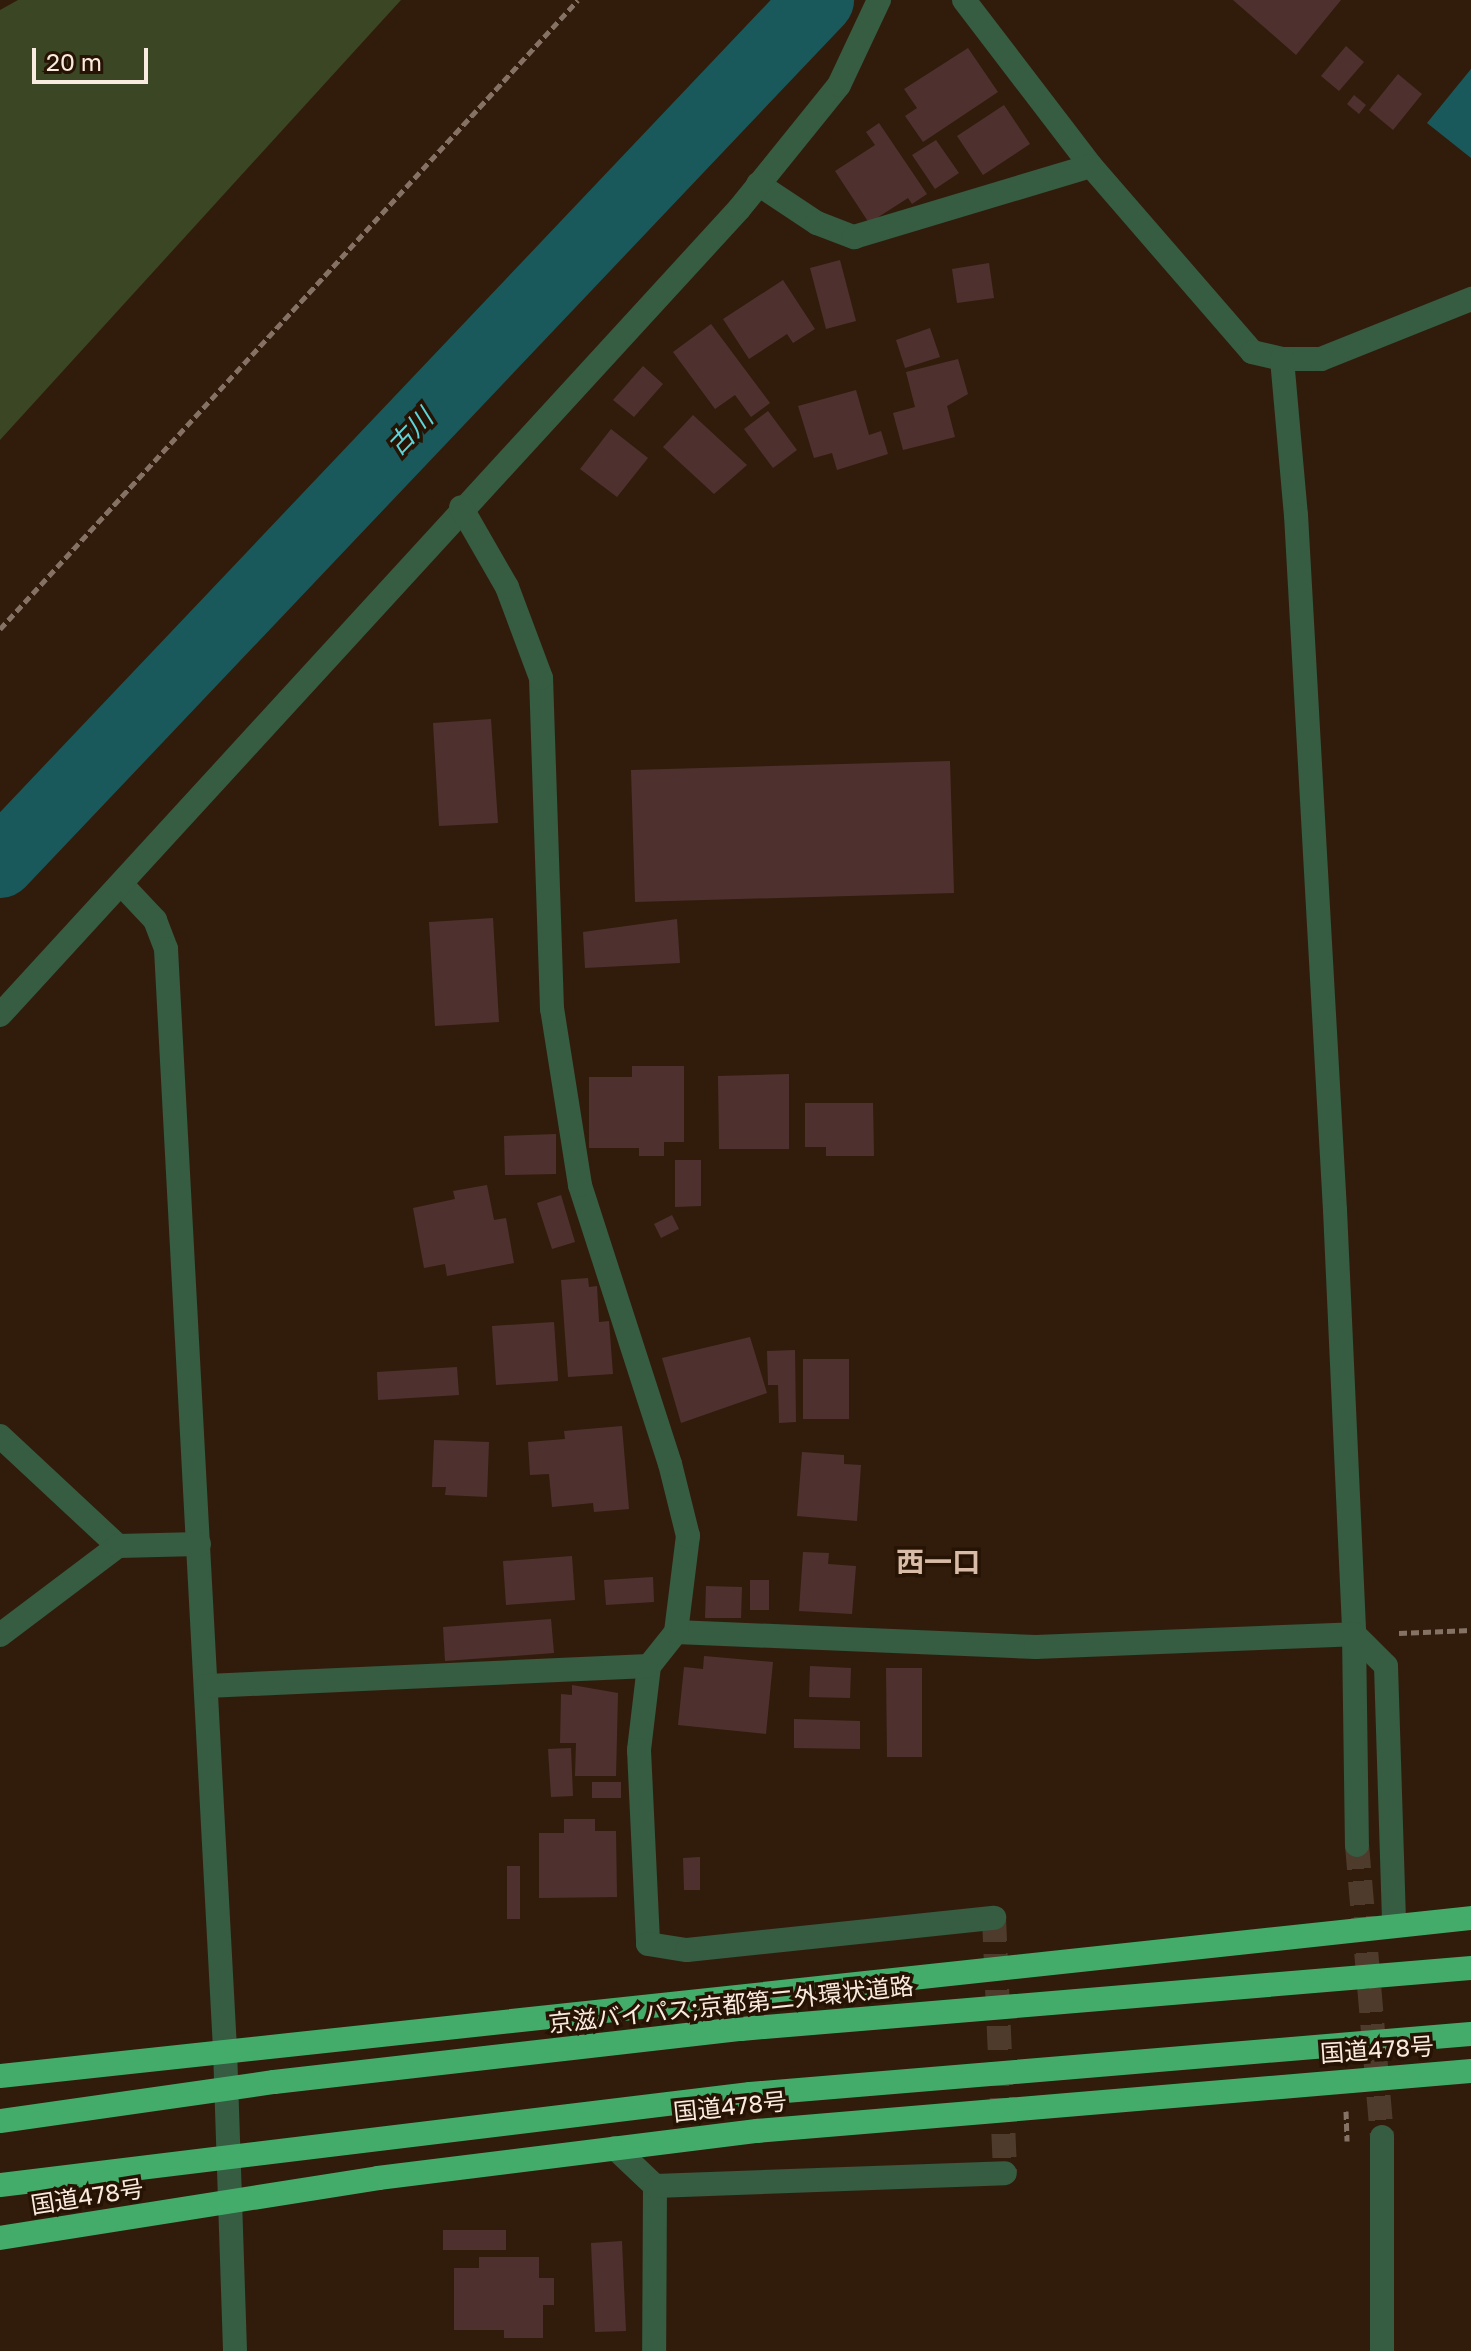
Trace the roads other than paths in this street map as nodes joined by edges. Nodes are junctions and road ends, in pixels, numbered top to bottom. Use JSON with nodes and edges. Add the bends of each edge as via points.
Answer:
{"nodes":[{"id":1,"x":879,"y":0,"type":"edge"},
{"id":2,"x":964,"y":0,"type":"edge"},
{"id":3,"x":1091,"y":166,"type":"junction"},
{"id":4,"x":758,"y":184,"type":"junction"},
{"id":5,"x":1471,"y":299,"type":"edge"},
{"id":6,"x":1282,"y":359,"type":"junction"},
{"id":7,"x":461,"y":507,"type":"junction"},
{"id":8,"x":123,"y":886,"type":"junction"},
{"id":9,"x":0,"y":1015,"type":"edge"},
{"id":10,"x":0,"y":1436,"type":"edge"},
{"id":11,"x":199,"y":1544,"type":"junction"},
{"id":12,"x":118,"y":1546,"type":"junction"},
{"id":13,"x":676,"y":1632,"type":"junction"},
{"id":14,"x":1354,"y":1634,"type":"junction"},
{"id":15,"x":0,"y":1635,"type":"edge"},
{"id":16,"x":649,"y":1666,"type":"junction"},
{"id":17,"x":207,"y":1686,"type":"junction"},
{"id":18,"x":1357,"y":1845,"type":"tunnel mouth"},
{"id":19,"x":994,"y":1918,"type":"dead end"},
{"id":20,"x":1471,"y":1918,"type":"edge"},
{"id":21,"x":1394,"y":1924,"type":"junction"},
{"id":22,"x":1471,"y":1968,"type":"edge"},
{"id":23,"x":1471,"y":2034,"type":"edge"},
{"id":24,"x":225,"y":2049,"type":"junction"},
{"id":25,"x":1471,"y":2071,"type":"edge"},
{"id":26,"x":0,"y":2076,"type":"edge"},
{"id":27,"x":0,"y":2121,"type":"edge"},
{"id":28,"x":1382,"y":2137,"type":"tunnel mouth"},
{"id":29,"x":615,"y":2148,"type":"junction"},
{"id":30,"x":1005,"y":2173,"type":"dead end"},
{"id":31,"x":0,"y":2185,"type":"edge"},
{"id":32,"x":655,"y":2186,"type":"junction"},
{"id":33,"x":230,"y":2202,"type":"junction"},
{"id":34,"x":0,"y":2238,"type":"edge"},
{"id":35,"x":235,"y":2351,"type":"edge"},
{"id":36,"x":654,"y":2351,"type":"edge"},
{"id":37,"x":1382,"y":2351,"type":"edge"}],
"edges":[{"from":1,"to":4,"type":"street","via":[[839,85]]},
{"from":2,"to":3,"type":"street"},
{"from":3,"to":4,"type":"street","via":[[854,237],[817,223]]},
{"from":3,"to":6,"type":"street","via":[[1252,352]]},
{"from":4,"to":7,"type":"street"},
{"from":5,"to":6,"type":"street","via":[[1321,359]]},
{"from":6,"to":14,"type":"street","via":[[1296,515]]},
{"from":7,"to":8,"type":"street"},
{"from":7,"to":13,"type":"street","via":[[507,587],[541,678],[552,1009],[580,1185],[688,1536]]},
{"from":8,"to":9,"type":"street"},
{"from":8,"to":11,"type":"street","via":[[155,920],[166,949]]},
{"from":10,"to":12,"type":"street"},
{"from":11,"to":12,"type":"street"},
{"from":11,"to":17,"type":"street"},
{"from":12,"to":15,"type":"street"},
{"from":13,"to":14,"type":"street","via":[[1036,1647]]},
{"from":13,"to":16,"type":"street"},
{"from":14,"to":18,"type":"street"},
{"from":14,"to":21,"type":"street","via":[[1386,1666]]},
{"from":16,"to":17,"type":"street"},
{"from":16,"to":19,"type":"street","via":[[639,1750],[648,1944],[687,1950]]},
{"from":17,"to":24,"type":"street"},
{"from":20,"to":21,"type":"highway"},
{"from":21,"to":24,"type":"highway"},
{"from":22,"to":27,"type":"highway","name":"京滋バイパス;京都第二外環状道路","bridge":true,"via":[[726,2031],[274,2082]]},
{"from":23,"to":31,"type":"highway","bridge":true,"via":[[734,2095]]},
{"from":24,"to":26,"type":"highway"},
{"from":24,"to":33,"type":"street"},
{"from":25,"to":29,"type":"highway","name":"国道478号","via":[[1041,2105]]},
{"from":28,"to":37,"type":"street"},
{"from":29,"to":32,"type":"street"},
{"from":29,"to":33,"type":"highway","name":"国道478号"},
{"from":30,"to":32,"type":"street"},
{"from":32,"to":36,"type":"street"},
{"from":33,"to":34,"type":"highway","name":"国道478号"},
{"from":33,"to":35,"type":"street"}]}
